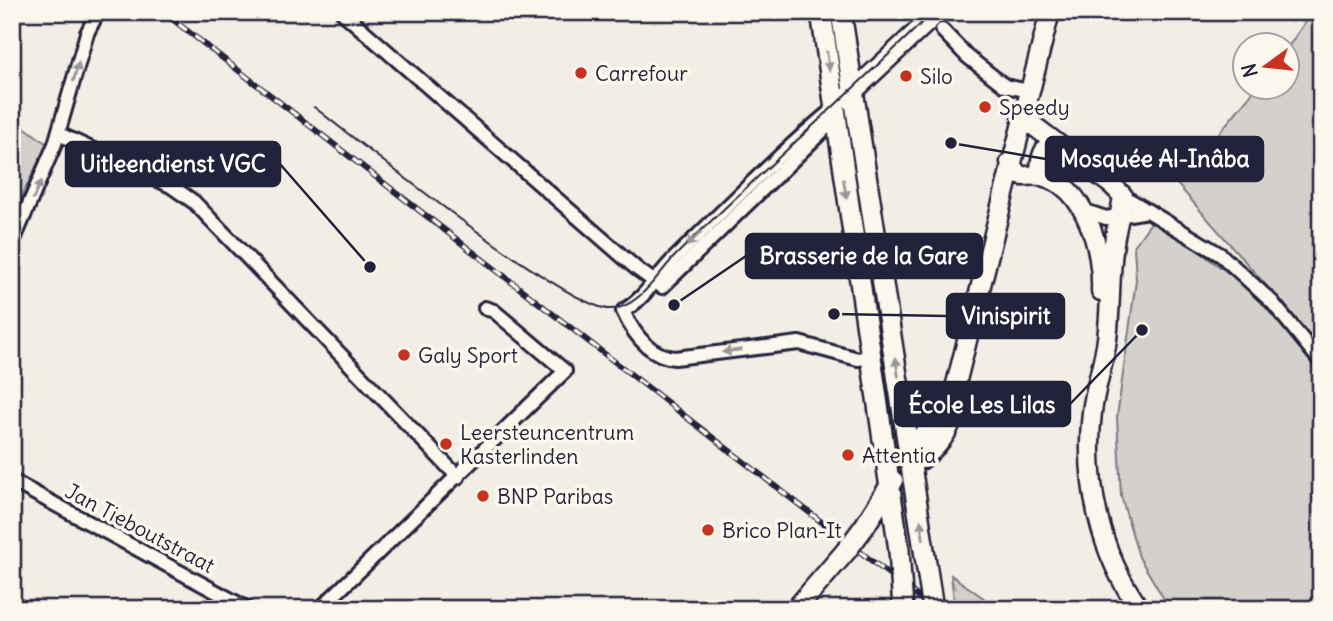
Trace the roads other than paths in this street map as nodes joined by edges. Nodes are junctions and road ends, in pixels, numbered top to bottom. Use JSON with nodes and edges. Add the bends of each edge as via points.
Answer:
{"nodes":[{"id":1,"x":98,"y":12,"type":"edge"},
{"id":2,"x":342,"y":12,"type":"edge"},
{"id":3,"x":821,"y":12,"type":"edge"},
{"id":4,"x":841,"y":12,"type":"edge"},
{"id":5,"x":1050,"y":12,"type":"edge"},
{"id":6,"x":940,"y":21,"type":"edge"},
{"id":7,"x":1029,"y":91,"type":"junction"},
{"id":8,"x":854,"y":92,"type":"junction"},
{"id":9,"x":834,"y":115,"type":"junction"},
{"id":10,"x":1023,"y":117,"type":"junction"},
{"id":11,"x":58,"y":134,"type":"junction"},
{"id":12,"x":1051,"y":142,"type":"junction"},
{"id":13,"x":1010,"y":162,"type":"junction"},
{"id":14,"x":1040,"y":176,"type":"junction"},
{"id":15,"x":1123,"y":196,"type":"junction"},
{"id":16,"x":1082,"y":210,"type":"junction"},
{"id":17,"x":1148,"y":211,"type":"junction"},
{"id":18,"x":1120,"y":215,"type":"junction"},
{"id":19,"x":12,"y":244,"type":"edge"},
{"id":20,"x":658,"y":285,"type":"junction"},
{"id":21,"x":485,"y":308,"type":"dead end"},
{"id":22,"x":871,"y":357,"type":"junction"},
{"id":23,"x":1321,"y":362,"type":"edge"},
{"id":24,"x":1094,"y":402,"type":"junction"},
{"id":25,"x":912,"y":454,"type":"junction"},
{"id":26,"x":458,"y":477,"type":"junction"},
{"id":27,"x":12,"y":481,"type":"edge"},
{"id":28,"x":891,"y":484,"type":"junction"},
{"id":29,"x":248,"y":609,"type":"edge"},
{"id":30,"x":320,"y":609,"type":"edge"},
{"id":31,"x":796,"y":609,"type":"edge"},
{"id":32,"x":903,"y":609,"type":"edge"},
{"id":33,"x":933,"y":609,"type":"edge"},
{"id":34,"x":1140,"y":609,"type":"edge"}],
"edges":[{"from":11,"to":1,"type":"street","one_way":true,"via":[[87,33]]},
{"from":2,"to":20,"type":"street"},
{"from":3,"to":9,"type":"main road","one_way":true},
{"from":4,"to":8,"type":"main road"},
{"from":5,"to":7,"type":"street"},
{"from":6,"to":7,"type":"street","via":[[968,57],[1005,86]]},
{"from":6,"to":8,"type":"street"},
{"from":7,"to":10,"type":"street"},
{"from":8,"to":9,"type":"street"},
{"from":25,"to":8,"type":"main road","one_way":true},
{"from":9,"to":20,"type":"street","via":[[742,193],[671,262]]},
{"from":9,"to":22,"type":"main road","one_way":true},
{"from":10,"to":12,"type":"street"},
{"from":10,"to":13,"type":"street"},
{"from":19,"to":11,"type":"street","one_way":true},
{"from":11,"to":26,"type":"street","via":[[171,186],[194,202]]},
{"from":12,"to":14,"type":"street","via":[[1040,161]]},
{"from":12,"to":15,"type":"street"},
{"from":13,"to":14,"type":"street","via":[[1026,178]]},
{"from":13,"to":25,"type":"street","via":[[953,396],[955,408],[945,437],[922,459]]},
{"from":14,"to":16,"type":"street","via":[[1071,192]]},
{"from":15,"to":17,"type":"street"},
{"from":15,"to":18,"type":"street"},
{"from":16,"to":18,"type":"street","via":[[1107,218]]},
{"from":16,"to":24,"type":"street","via":[[1102,280]]},
{"from":17,"to":18,"type":"street"},
{"from":17,"to":23,"type":"street","via":[[1221,255],[1272,302]]},
{"from":18,"to":24,"type":"street","via":[[1107,340]]},
{"from":22,"to":20,"type":"street","one_way":true,"via":[[858,359],[799,343],[662,357],[632,331],[623,311]]},
{"from":21,"to":26,"type":"street","via":[[565,371]]},
{"from":22,"to":28,"type":"main road"},
{"from":24,"to":34,"type":"street","via":[[1089,449],[1098,515],[1111,556]]},
{"from":25,"to":28,"type":"main road"},
{"from":33,"to":25,"type":"main road","one_way":true,"bridge":true},
{"from":26,"to":30,"type":"street"},
{"from":27,"to":29,"type":"street","name":"Jan Tieboutstraat"},
{"from":28,"to":31,"type":"main road","bridge":true,"via":[[846,551]]},
{"from":28,"to":32,"type":"main road","bridge":true}]}
